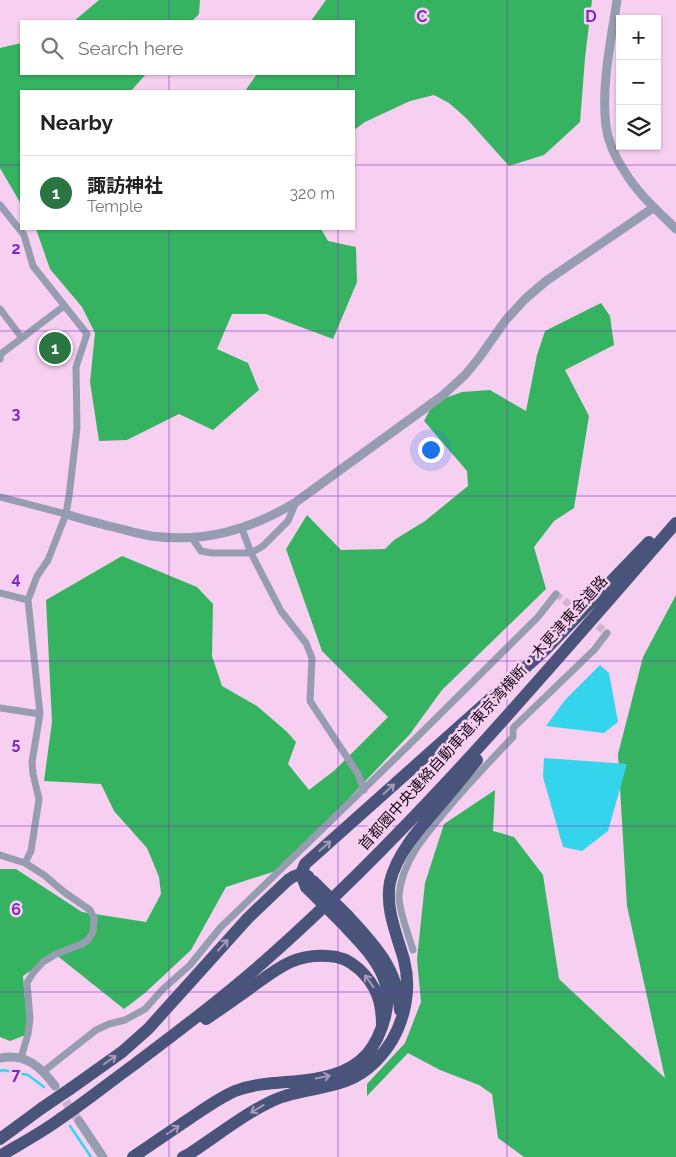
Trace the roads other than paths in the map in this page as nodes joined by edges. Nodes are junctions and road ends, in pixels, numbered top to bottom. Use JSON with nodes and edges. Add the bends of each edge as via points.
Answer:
{"nodes":[{"id":1,"x":617,"y":0,"type":"edge"},
{"id":2,"x":0,"y":205,"type":"edge"},
{"id":3,"x":654,"y":208,"type":"junction"},
{"id":4,"x":676,"y":229,"type":"edge"},
{"id":5,"x":64,"y":306,"type":"junction"},
{"id":6,"x":0,"y":309,"type":"edge"},
{"id":7,"x":22,"y":338,"type":"junction"},
{"id":8,"x":0,"y":359,"type":"edge"},
{"id":9,"x":0,"y":497,"type":"edge"},
{"id":10,"x":296,"y":502,"type":"junction"},
{"id":11,"x":66,"y":514,"type":"junction"},
{"id":12,"x":676,"y":517,"type":"edge"},
{"id":13,"x":676,"y":523,"type":"edge"},
{"id":14,"x":242,"y":529,"type":"junction"},
{"id":15,"x":192,"y":538,"type":"junction"},
{"id":16,"x":251,"y":553,"type":"junction"},
{"id":17,"x":0,"y":593,"type":"edge"},
{"id":18,"x":556,"y":594,"type":"dead end"},
{"id":19,"x":28,"y":600,"type":"junction"},
{"id":20,"x":607,"y":633,"type":"dead end"},
{"id":21,"x":533,"y":686,"type":"junction"},
{"id":22,"x":0,"y":708,"type":"edge"},
{"id":23,"x":40,"y":714,"type":"junction"},
{"id":24,"x":364,"y":790,"type":"junction"},
{"id":25,"x":0,"y":855,"type":"edge"},
{"id":26,"x":26,"y":864,"type":"junction"},
{"id":27,"x":301,"y":874,"type":"junction"},
{"id":28,"x":344,"y":919,"type":"junction"},
{"id":29,"x":413,"y":950,"type":"dead end"},
{"id":30,"x":382,"y":1026,"type":"junction"},
{"id":31,"x":398,"y":1028,"type":"junction"},
{"id":32,"x":0,"y":1058,"type":"edge"},
{"id":33,"x":21,"y":1058,"type":"junction"},
{"id":34,"x":44,"y":1071,"type":"junction"},
{"id":35,"x":55,"y":1086,"type":"tunnel mouth"},
{"id":36,"x":60,"y":1120,"type":"junction"},
{"id":37,"x":79,"y":1121,"type":"tunnel mouth"},
{"id":38,"x":0,"y":1139,"type":"edge"},
{"id":39,"x":0,"y":1148,"type":"edge"},
{"id":40,"x":0,"y":1156,"type":"edge"},
{"id":41,"x":103,"y":1157,"type":"edge"},
{"id":42,"x":133,"y":1157,"type":"edge"},
{"id":43,"x":183,"y":1157,"type":"edge"}],
"edges":[{"from":1,"to":3,"type":"street","via":[[607,68],[606,127],[612,150],[624,172]]},
{"from":2,"to":5,"type":"street","via":[[24,235],[33,266]]},
{"from":3,"to":4,"type":"street"},
{"from":3,"to":10,"type":"street","via":[[524,299],[465,375],[442,396]]},
{"from":5,"to":7,"type":"street"},
{"from":5,"to":11,"type":"street","via":[[86,334],[76,367],[77,428]]},
{"from":6,"to":7,"type":"street"},
{"from":7,"to":8,"type":"street","via":[[1,354]]},
{"from":9,"to":11,"type":"street"},
{"from":10,"to":14,"type":"street"},
{"from":10,"to":16,"type":"street","via":[[288,521],[264,546]]},
{"from":11,"to":15,"type":"street","via":[[150,536]]},
{"from":11,"to":19,"type":"street"},
{"from":27,"to":12,"type":"highway","one_way":true,"via":[[310,859],[545,650]]},
{"from":12,"to":39,"type":"highway","name":"首都圏中央連絡自動車道;東京湾横断・木更津東金道路","via":[[438,785],[316,907],[263,955],[141,1054],[56,1114]]},
{"from":13,"to":21,"type":"highway","name":"首都圏中央連絡自動車道;東京湾横断・木更津東金道路"},
{"from":14,"to":15,"type":"street"},
{"from":14,"to":16,"type":"street"},
{"from":15,"to":16,"type":"street","via":[[201,551]]},
{"from":16,"to":24,"type":"street","via":[[281,611],[306,643],[312,658],[310,701],[358,774]]},
{"from":17,"to":19,"type":"street"},
{"from":18,"to":24,"type":"street","via":[[538,618]]},
{"from":19,"to":23,"type":"street"},
{"from":20,"to":29,"type":"street","via":[[594,650],[513,728],[513,737],[469,783],[416,848],[402,876],[398,897]]},
{"from":21,"to":31,"type":"highway","via":[[414,837],[390,882],[390,914],[408,986]]},
{"from":21,"to":36,"type":"highway","name":"首都圏中央連絡自動車道;東京湾横断・木更津東金道路","via":[[441,788],[320,911],[208,1008]]},
{"from":22,"to":23,"type":"street"},
{"from":23,"to":26,"type":"street","via":[[32,762],[39,799]]},
{"from":24,"to":34,"type":"street","via":[[220,928],[190,965],[145,1009],[96,1030]]},
{"from":25,"to":26,"type":"street"},
{"from":26,"to":33,"type":"street","via":[[90,910],[94,918],[93,932],[88,940],[43,962],[27,983],[30,1020]]},
{"from":27,"to":28,"type":"highway","bridge":true,"via":[[302,880],[310,884]]},
{"from":38,"to":27,"type":"highway","one_way":true,"bridge":true,"via":[[122,1052],[148,1029],[248,918],[288,880]]},
{"from":28,"to":30,"type":"highway","via":[[385,980],[388,1003]]},
{"from":28,"to":31,"type":"highway","via":[[376,948],[390,969],[399,1001]]},
{"from":30,"to":36,"type":"highway","one_way":true,"via":[[378,994],[355,966],[334,956],[300,957]]},
{"from":42,"to":30,"type":"highway","one_way":true,"via":[[236,1091],[330,1076],[354,1066],[372,1048]]},
{"from":31,"to":43,"type":"highway","one_way":true,"via":[[384,1052],[364,1072],[338,1085],[291,1094],[265,1104]]},
{"from":32,"to":33,"type":"street"},
{"from":33,"to":34,"type":"street"},
{"from":34,"to":35,"type":"street"},
{"from":36,"to":40,"type":"highway","name":"首都圏中央連絡自動車道;東京湾横断・木更津東金道路"},
{"from":37,"to":41,"type":"street"}]}
